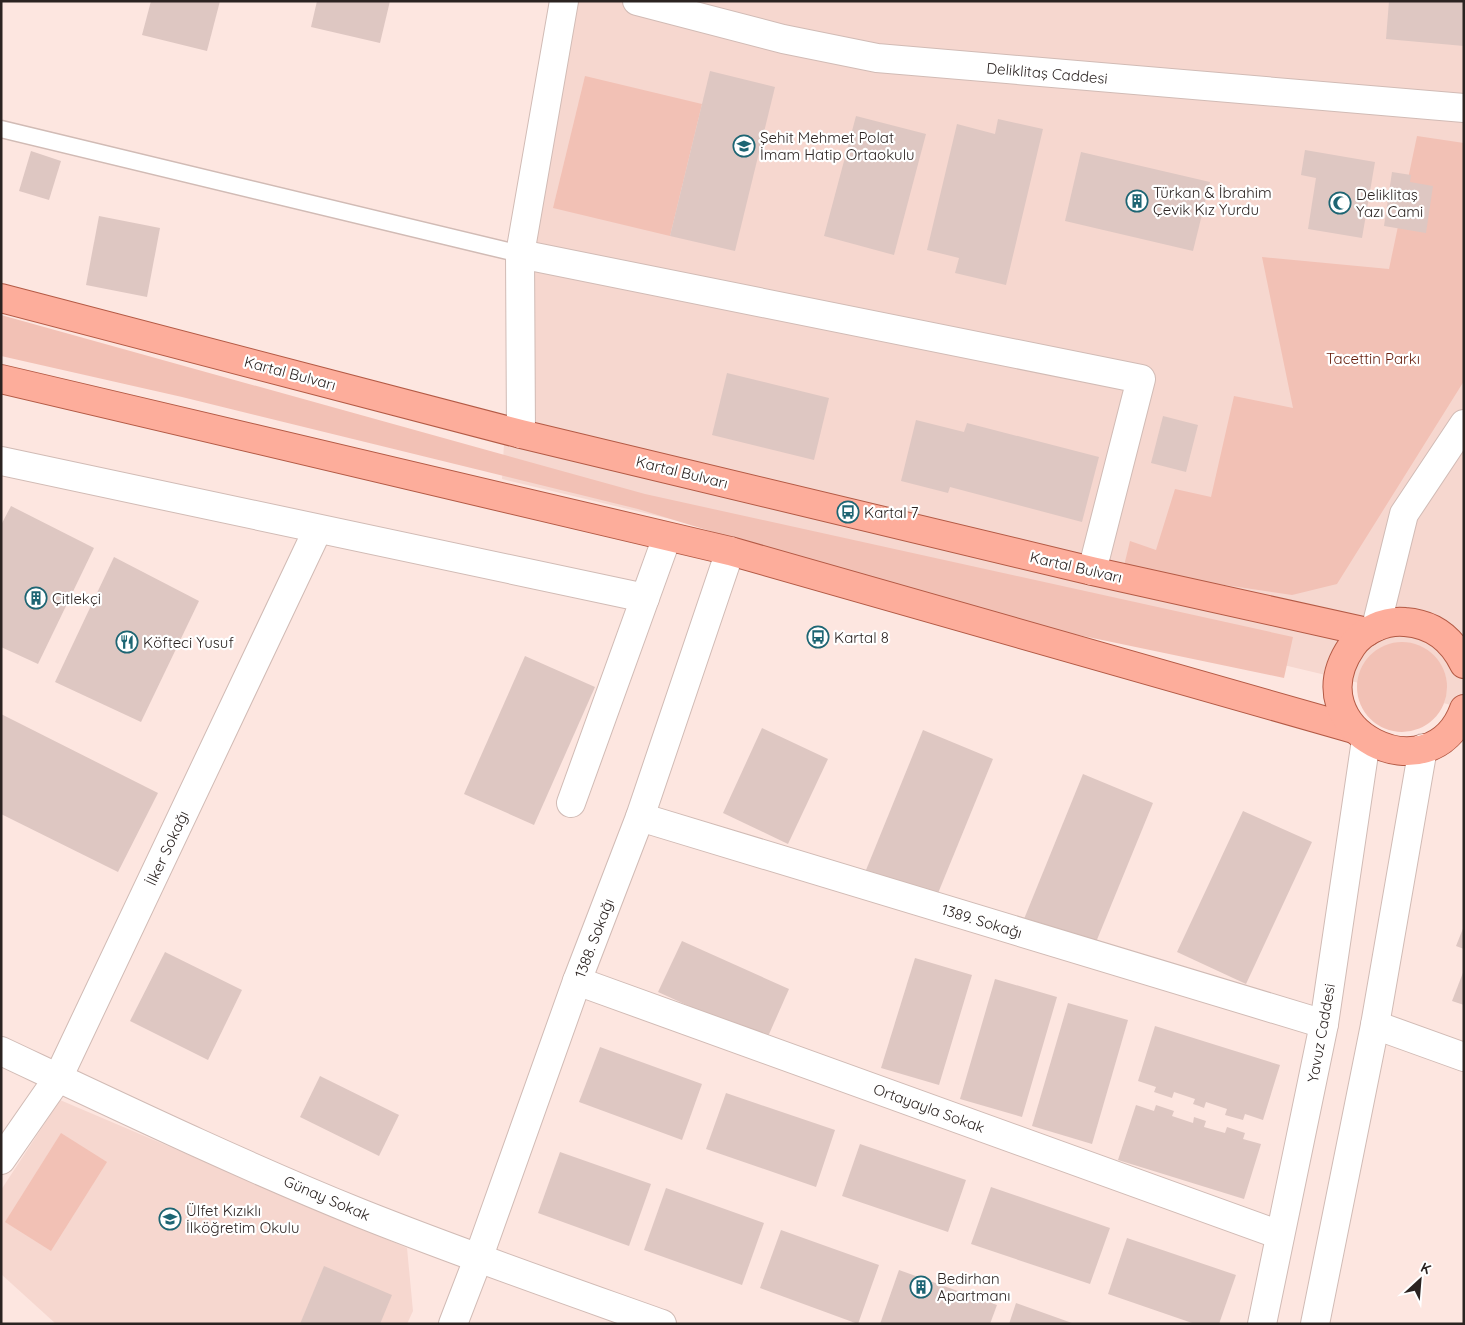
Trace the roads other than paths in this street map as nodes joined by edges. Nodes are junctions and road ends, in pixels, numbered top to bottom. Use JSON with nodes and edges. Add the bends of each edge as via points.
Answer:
{"nodes":[{"id":1,"x":564,"y":1,"type":"edge"},
{"id":2,"x":637,"y":1,"type":"edge"},
{"id":3,"x":1464,"y":108,"type":"edge"},
{"id":4,"x":1,"y":128,"type":"edge"},
{"id":5,"x":520,"y":254,"type":"junction"},
{"id":6,"x":1,"y":298,"type":"edge"},
{"id":7,"x":1,"y":378,"type":"edge"},
{"id":8,"x":1464,"y":424,"type":"edge"},
{"id":9,"x":520,"y":434,"type":"junction"},
{"id":10,"x":1,"y":461,"type":"edge"},
{"id":11,"x":318,"y":529,"type":"junction"},
{"id":12,"x":667,"y":537,"type":"junction"},
{"id":13,"x":730,"y":551,"type":"junction"},
{"id":14,"x":1092,"y":571,"type":"junction"},
{"id":15,"x":645,"y":598,"type":"junction"},
{"id":16,"x":1372,"y":629,"type":"junction"},
{"id":17,"x":1462,"y":652,"type":"edge"},
{"id":18,"x":1464,"y":709,"type":"edge"},
{"id":19,"x":1360,"y":735,"type":"junction"},
{"id":20,"x":1442,"y":745,"type":"edge"},
{"id":21,"x":571,"y":803,"type":"dead end"},
{"id":22,"x":640,"y":817,"type":"junction"},
{"id":23,"x":577,"y":982,"type":"junction"},
{"id":24,"x":1324,"y":1024,"type":"junction"},
{"id":25,"x":1375,"y":1025,"type":"junction"},
{"id":26,"x":1,"y":1051,"type":"edge"},
{"id":27,"x":1464,"y":1057,"type":"edge"},
{"id":28,"x":58,"y":1078,"type":"junction"},
{"id":29,"x":1,"y":1160,"type":"edge"},
{"id":30,"x":1280,"y":1235,"type":"junction"},
{"id":31,"x":478,"y":1259,"type":"junction"},
{"id":32,"x":460,"y":1322,"type":"edge"},
{"id":33,"x":662,"y":1324,"type":"edge"},
{"id":34,"x":1262,"y":1324,"type":"edge"},
{"id":35,"x":1315,"y":1324,"type":"edge"}],
"edges":[{"from":1,"to":5,"type":"street"},
{"from":2,"to":3,"type":"street","name":"Deliklitaş Caddesi","via":[[782,39],[877,58]]},
{"from":4,"to":5,"type":"lane"},
{"from":5,"to":9,"type":"street"},
{"from":5,"to":14,"type":"street","via":[[1141,379]]},
{"from":6,"to":9,"type":"main road","name":"Kartal Bulvarı"},
{"from":7,"to":12,"type":"main road"},
{"from":8,"to":16,"type":"street","via":[[1404,514]]},
{"from":9,"to":14,"type":"main road","name":"Kartal Bulvarı"},
{"from":10,"to":11,"type":"street"},
{"from":11,"to":15,"type":"street"},
{"from":11,"to":28,"type":"street","name":"İlker Sokağı"},
{"from":12,"to":13,"type":"main road"},
{"from":12,"to":15,"type":"street"},
{"from":13,"to":19,"type":"main road"},
{"from":13,"to":22,"type":"street","name":"1388. Sokağı"},
{"from":14,"to":16,"type":"main road","name":"Kartal Bulvarı"},
{"from":15,"to":21,"type":"street"},
{"from":16,"to":17,"type":"main road","via":[[1399,621],[1416,623],[1432,628]]},
{"from":16,"to":19,"type":"main road","via":[[1349,650],[1339,673],[1337,690],[1340,706]]},
{"from":18,"to":20,"type":"main road"},
{"from":19,"to":20,"type":"main road","via":[[1389,750],[1406,752]]},
{"from":19,"to":24,"type":"street","name":"Yavuz Caddesi"},
{"from":20,"to":25,"type":"street"},
{"from":22,"to":23,"type":"street","name":"1388. Sokağı"},
{"from":22,"to":24,"type":"street","name":"1389. Sokağı"},
{"from":23,"to":30,"type":"street","name":"Ortayayla Sokak"},
{"from":23,"to":31,"type":"street","name":"1388. Sokağı"},
{"from":24,"to":30,"type":"street","name":"Yavuz Caddesi"},
{"from":25,"to":27,"type":"street"},
{"from":25,"to":35,"type":"street"},
{"from":26,"to":28,"type":"street","name":"Günay Sokak"},
{"from":28,"to":29,"type":"street","name":"İlker Sokağı"},
{"from":28,"to":31,"type":"street","name":"Günay Sokak","via":[[280,1179]]},
{"from":30,"to":34,"type":"street","name":"Yavuz Caddesi"},
{"from":31,"to":32,"type":"street","name":"1388. Sokağı"},
{"from":31,"to":33,"type":"street","name":"Günay Sokak"}]}
